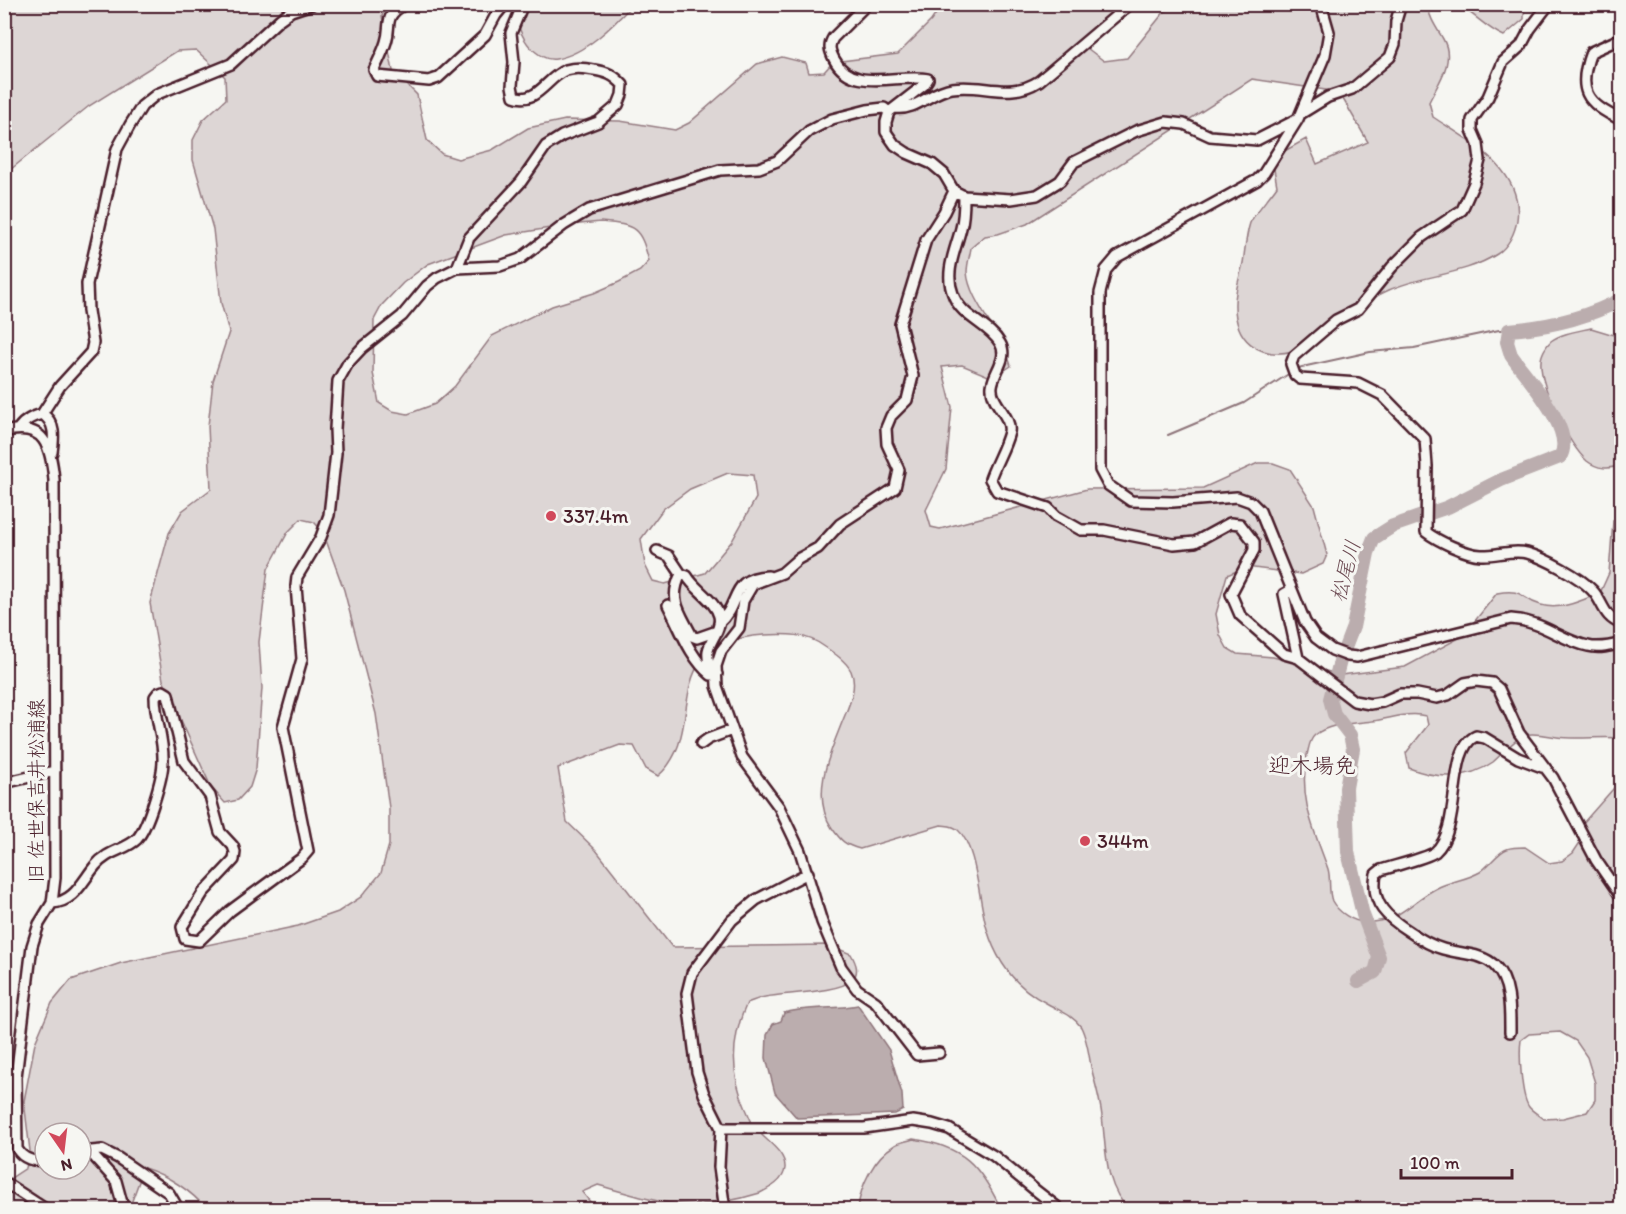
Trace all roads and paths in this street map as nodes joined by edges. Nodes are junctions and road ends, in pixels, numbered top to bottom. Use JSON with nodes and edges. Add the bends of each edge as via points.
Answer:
{"nodes":[{"id":1,"x":312,"y":4,"type":"edge"},
{"id":2,"x":405,"y":4,"type":"edge"},
{"id":3,"x":505,"y":4,"type":"edge"},
{"id":4,"x":523,"y":4,"type":"edge"},
{"id":5,"x":867,"y":4,"type":"edge"},
{"id":6,"x":1130,"y":4,"type":"edge"},
{"id":7,"x":1321,"y":4,"type":"edge"},
{"id":8,"x":1401,"y":4,"type":"edge"},
{"id":9,"x":1487,"y":4,"type":"edge"},
{"id":10,"x":1495,"y":4,"type":"edge"},
{"id":11,"x":1549,"y":4,"type":"edge"},
{"id":12,"x":1622,"y":38,"type":"edge"},
{"id":13,"x":892,"y":110,"type":"junction"},
{"id":14,"x":1299,"y":117,"type":"junction"},
{"id":15,"x":1622,"y":120,"type":"edge"},
{"id":16,"x":954,"y":190,"type":"junction"},
{"id":17,"x":964,"y":196,"type":"junction"},
{"id":18,"x":457,"y":268,"type":"junction"},
{"id":19,"x":42,"y":414,"type":"junction"},
{"id":20,"x":19,"y":428,"type":"junction"},
{"id":21,"x":4,"y":432,"type":"edge"},
{"id":22,"x":51,"y":455,"type":"junction"},
{"id":23,"x":657,"y":551,"type":"dead end"},
{"id":24,"x":681,"y":574,"type":"junction"},
{"id":25,"x":773,"y":576,"type":"junction"},
{"id":26,"x":1291,"y":590,"type":"junction"},
{"id":27,"x":668,"y":605,"type":"dead end"},
{"id":28,"x":1622,"y":624,"type":"edge"},
{"id":29,"x":718,"y":627,"type":"junction"},
{"id":30,"x":1622,"y":643,"type":"edge"},
{"id":31,"x":1298,"y":658,"type":"junction"},
{"id":32,"x":717,"y":674,"type":"junction"},
{"id":33,"x":732,"y":730,"type":"junction"},
{"id":34,"x":701,"y":744,"type":"dead end"},
{"id":35,"x":1545,"y":767,"type":"junction"},
{"id":36,"x":55,"y":771,"type":"junction"},
{"id":37,"x":4,"y":783,"type":"edge"},
{"id":38,"x":808,"y":873,"type":"junction"},
{"id":39,"x":1622,"y":898,"type":"edge"},
{"id":40,"x":52,"y":903,"type":"junction"},
{"id":41,"x":1510,"y":1032,"type":"dead end"},
{"id":42,"x":939,"y":1053,"type":"dead end"},
{"id":43,"x":721,"y":1128,"type":"junction"},
{"id":44,"x":93,"y":1151,"type":"edge"},
{"id":45,"x":93,"y":1159,"type":"edge"},
{"id":46,"x":33,"y":1160,"type":"edge"},
{"id":47,"x":4,"y":1182,"type":"edge"},
{"id":48,"x":47,"y":1209,"type":"edge"},
{"id":49,"x":124,"y":1209,"type":"edge"},
{"id":50,"x":179,"y":1209,"type":"edge"},
{"id":51,"x":725,"y":1209,"type":"edge"},
{"id":52,"x":1061,"y":1209,"type":"edge"}],
"edges":[{"from":1,"to":19,"type":"street","via":[[280,19],[231,64],[157,94],[142,106],[117,149],[87,284],[91,352],[60,386]]},
{"from":2,"to":3,"type":"street","via":[[389,18],[387,39],[374,70],[377,76],[429,81],[438,78],[485,35]]},
{"from":4,"to":18,"type":"street","via":[[511,33],[514,96],[522,99],[535,95],[559,74],[578,68],[608,72],[623,85],[622,95],[618,105],[598,122],[546,146],[521,182],[469,238]]},
{"from":5,"to":13,"type":"street","via":[[832,38],[830,51],[839,69],[848,75],[864,79],[928,79]]},
{"from":6,"to":13,"type":"street","via":[[1028,88],[951,88],[906,109]]},
{"from":7,"to":14,"type":"street","via":[[1329,36]]},
{"from":8,"to":14,"type":"street","via":[[1390,57],[1352,89],[1328,97]]},
{"from":9,"to":10,"type":"street"},
{"from":11,"to":28,"type":"street","via":[[1521,46],[1503,62],[1488,97],[1472,120],[1480,160],[1462,210],[1422,237],[1358,309],[1336,320],[1294,356],[1291,364],[1300,379],[1358,383],[1382,395],[1425,439],[1426,532],[1438,541],[1480,555],[1527,553],[1578,578],[1594,592],[1606,614]]},
{"from":12,"to":15,"type":"street","via":[[1592,52],[1584,72],[1585,88],[1594,105]]},
{"from":13,"to":16,"type":"street","via":[[886,132],[895,145],[932,164]]},
{"from":13,"to":18,"type":"street","via":[[867,110],[832,119],[809,130],[777,161],[759,168],[720,170],[589,210],[520,259],[500,266]]},
{"from":14,"to":17,"type":"street","via":[[1257,140],[1210,136],[1184,124],[1166,122],[1136,131],[1074,162],[1060,181],[1037,195],[1011,199]]},
{"from":14,"to":26,"type":"street","via":[[1257,180],[1117,257],[1106,270],[1100,293],[1101,470],[1108,485],[1131,501],[1237,497],[1251,502],[1260,511]]},
{"from":16,"to":17,"type":"street"},
{"from":16,"to":25,"type":"street","via":[[926,240],[900,324],[913,376],[907,400],[891,416],[886,428],[887,444],[899,470],[895,488],[840,524],[818,548]]},
{"from":17,"to":31,"type":"street","via":[[962,226],[952,253],[950,279],[953,295],[968,316],[1002,345],[1003,357],[992,387],[1009,430],[990,479],[997,491],[1048,508],[1081,530],[1104,530],[1174,544],[1195,542],[1230,523],[1240,524],[1254,542],[1254,550],[1231,594],[1233,602],[1240,615],[1284,654]]},
{"from":18,"to":40,"type":"street","via":[[427,286],[402,316],[355,355],[338,381],[333,491],[321,537],[297,577],[302,659],[283,727],[308,850],[230,911],[199,941],[185,939],[182,927],[186,920],[203,893],[234,860],[235,852],[220,832],[210,796],[184,761],[168,694],[163,691],[155,697],[164,759],[150,815],[137,839],[108,853],[69,898]]},
{"from":19,"to":20,"type":"street","via":[[27,419]]},
{"from":19,"to":22,"type":"street","name":"旧 佐世保吉井松浦線","via":[[53,430]]},
{"from":20,"to":21,"type":"street"},
{"from":20,"to":22,"type":"street","via":[[40,436]]},
{"from":22,"to":36,"type":"street","name":"旧 佐世保吉井松浦線"},
{"from":23,"to":24,"type":"street","via":[[669,556]]},
{"from":24,"to":29,"type":"street","via":[[711,603],[719,615]]},
{"from":24,"to":29,"type":"street","via":[[674,600],[692,636],[697,638]]},
{"from":25,"to":29,"type":"street","via":[[755,577],[742,584]]},
{"from":25,"to":32,"type":"street","via":[[753,584],[743,601],[739,628],[721,651]]},
{"from":26,"to":30,"type":"street","via":[[1316,638],[1348,656],[1511,619],[1528,620],[1588,646]]},
{"from":26,"to":31,"type":"street","via":[[1284,594]]},
{"from":27,"to":32,"type":"street","via":[[703,668],[711,675]]},
{"from":29,"to":32,"type":"street","via":[[708,651],[710,670]]},
{"from":31,"to":35,"type":"street","via":[[1354,701],[1370,704],[1400,694],[1437,698],[1476,681],[1492,683],[1519,733]]},
{"from":32,"to":33,"type":"street","via":[[717,686]]},
{"from":33,"to":34,"type":"street"},
{"from":33,"to":38,"type":"street","via":[[742,758],[779,807]]},
{"from":35,"to":39,"type":"street","via":[[1596,860]]},
{"from":35,"to":41,"type":"street","via":[[1518,758],[1485,738],[1471,738],[1456,777],[1450,824],[1441,845],[1433,854],[1381,870],[1374,884],[1381,908],[1389,919],[1440,949],[1483,958],[1494,965],[1510,1003]]},
{"from":36,"to":37,"type":"street"},
{"from":36,"to":40,"type":"street","name":"旧 佐世保吉井松浦線"},
{"from":38,"to":42,"type":"street","via":[[822,922],[841,967],[857,989],[876,1002],[917,1055]]},
{"from":38,"to":43,"type":"street","via":[[756,900],[732,920],[692,974],[687,993],[697,1072]]},
{"from":40,"to":46,"type":"street","name":"旧 佐世保吉井松浦線","via":[[32,946],[16,1077],[17,1149],[20,1155]]},
{"from":43,"to":51,"type":"street","via":[[719,1167]]},
{"from":43,"to":52,"type":"street","via":[[864,1128],[913,1121],[933,1124],[949,1129],[994,1156]]},
{"from":44,"to":50,"type":"street","via":[[102,1150],[118,1158],[169,1194]]},
{"from":45,"to":49,"type":"street","via":[[116,1181]]},
{"from":47,"to":48,"type":"street"}]}
